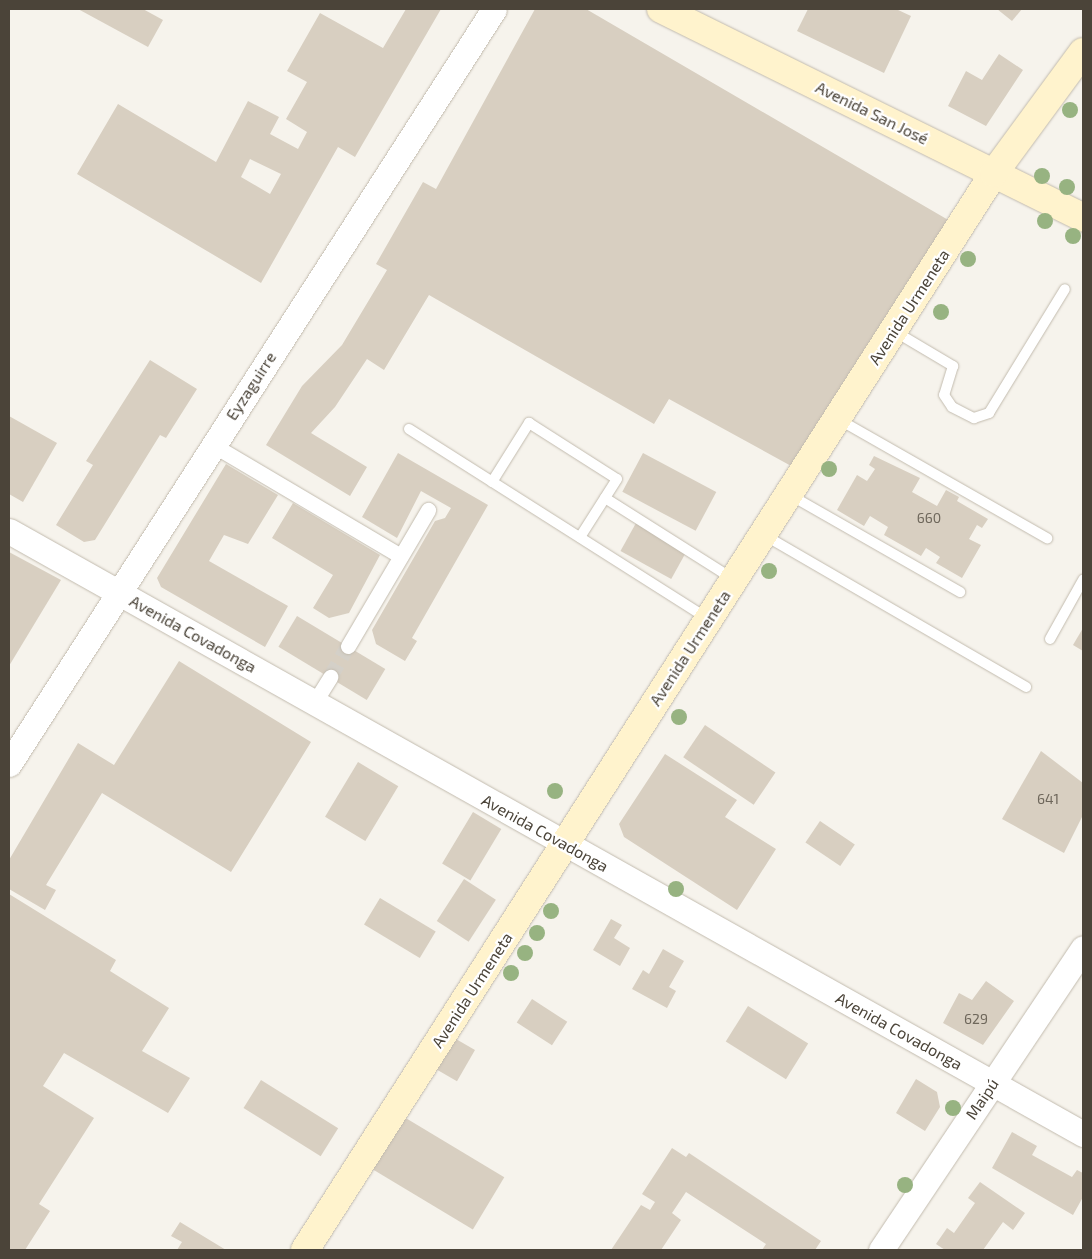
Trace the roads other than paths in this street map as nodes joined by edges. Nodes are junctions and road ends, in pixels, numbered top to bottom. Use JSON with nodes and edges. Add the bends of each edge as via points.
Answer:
{"nodes":[{"id":1,"x":494,"y":9,"type":"edge"},
{"id":2,"x":661,"y":9,"type":"edge"},
{"id":3,"x":1083,"y":52,"type":"edge"},
{"id":4,"x":994,"y":173,"type":"junction"},
{"id":5,"x":1083,"y":218,"type":"edge"},
{"id":6,"x":1066,"y":289,"type":"dead end"},
{"id":7,"x":894,"y":330,"type":"junction"},
{"id":8,"x":837,"y":419,"type":"junction"},
{"id":9,"x":409,"y":429,"type":"dead end"},
{"id":10,"x":213,"y":446,"type":"junction"},
{"id":11,"x":492,"y":482,"type":"junction"},
{"id":12,"x":789,"y":494,"type":"junction"},
{"id":13,"x":605,"y":498,"type":"junction"},
{"id":14,"x":428,"y":510,"type":"dead end"},
{"id":15,"x":9,"y":531,"type":"edge"},
{"id":16,"x":763,"y":534,"type":"junction"},
{"id":17,"x":580,"y":538,"type":"junction"},
{"id":18,"x":1047,"y":538,"type":"dead end"},
{"id":19,"x":401,"y":556,"type":"junction"},
{"id":20,"x":734,"y":580,"type":"junction"},
{"id":21,"x":1083,"y":580,"type":"edge"},
{"id":22,"x":119,"y":592,"type":"junction"},
{"id":23,"x":960,"y":592,"type":"dead end"},
{"id":24,"x":709,"y":619,"type":"junction"},
{"id":25,"x":1050,"y":640,"type":"dead end"},
{"id":26,"x":348,"y":646,"type":"tunnel mouth"},
{"id":27,"x":330,"y":677,"type":"tunnel mouth"},
{"id":28,"x":1026,"y":687,"type":"dead end"},
{"id":29,"x":314,"y":703,"type":"junction"},
{"id":30,"x":9,"y":764,"type":"edge"},
{"id":31,"x":565,"y":844,"type":"junction"},
{"id":32,"x":1083,"y":948,"type":"edge"},
{"id":33,"x":993,"y":1084,"type":"junction"},
{"id":34,"x":1083,"y":1134,"type":"edge"},
{"id":35,"x":305,"y":1250,"type":"edge"},
{"id":36,"x":881,"y":1250,"type":"edge"}],
"edges":[{"from":1,"to":10,"type":"street","name":"Eyzaguirre"},
{"from":2,"to":4,"type":"main road","name":"Avenida San José"},
{"from":3,"to":4,"type":"main road","name":"Avenida Urmeneta"},
{"from":4,"to":5,"type":"main road","name":"Avenida San José"},
{"from":4,"to":7,"type":"main road","name":"Avenida Urmeneta"},
{"from":6,"to":7,"type":"lane","via":[[988,413],[974,418],[952,407],[944,395],[953,366]]},
{"from":7,"to":8,"type":"main road","name":"Avenida Urmeneta"},
{"from":8,"to":12,"type":"main road","name":"Avenida Urmeneta"},
{"from":8,"to":18,"type":"lane"},
{"from":9,"to":11,"type":"lane"},
{"from":10,"to":19,"type":"street"},
{"from":10,"to":22,"type":"street","name":"Eyzaguirre"},
{"from":11,"to":13,"type":"lane","via":[[529,423],[617,479]]},
{"from":11,"to":17,"type":"lane"},
{"from":12,"to":16,"type":"main road","name":"Avenida Urmeneta"},
{"from":12,"to":23,"type":"lane"},
{"from":13,"to":17,"type":"lane"},
{"from":13,"to":20,"type":"lane"},
{"from":14,"to":19,"type":"street"},
{"from":15,"to":22,"type":"street","name":"Avenida Covadonga"},
{"from":16,"to":20,"type":"main road","name":"Avenida Urmeneta"},
{"from":16,"to":28,"type":"lane"},
{"from":17,"to":24,"type":"lane"},
{"from":19,"to":26,"type":"street"},
{"from":20,"to":24,"type":"main road","name":"Avenida Urmeneta"},
{"from":21,"to":25,"type":"lane"},
{"from":22,"to":29,"type":"street","name":"Avenida Covadonga"},
{"from":22,"to":30,"type":"street","name":"Eyzaguirre"},
{"from":24,"to":31,"type":"main road","name":"Avenida Urmeneta"},
{"from":27,"to":29,"type":"street"},
{"from":29,"to":31,"type":"street","name":"Avenida Covadonga"},
{"from":31,"to":33,"type":"street","name":"Avenida Covadonga"},
{"from":31,"to":35,"type":"main road","name":"Avenida Urmeneta"},
{"from":32,"to":33,"type":"street","name":"Maipú"},
{"from":33,"to":34,"type":"street","name":"Avenida Covadonga"},
{"from":33,"to":36,"type":"street","name":"Maipú"}]}
